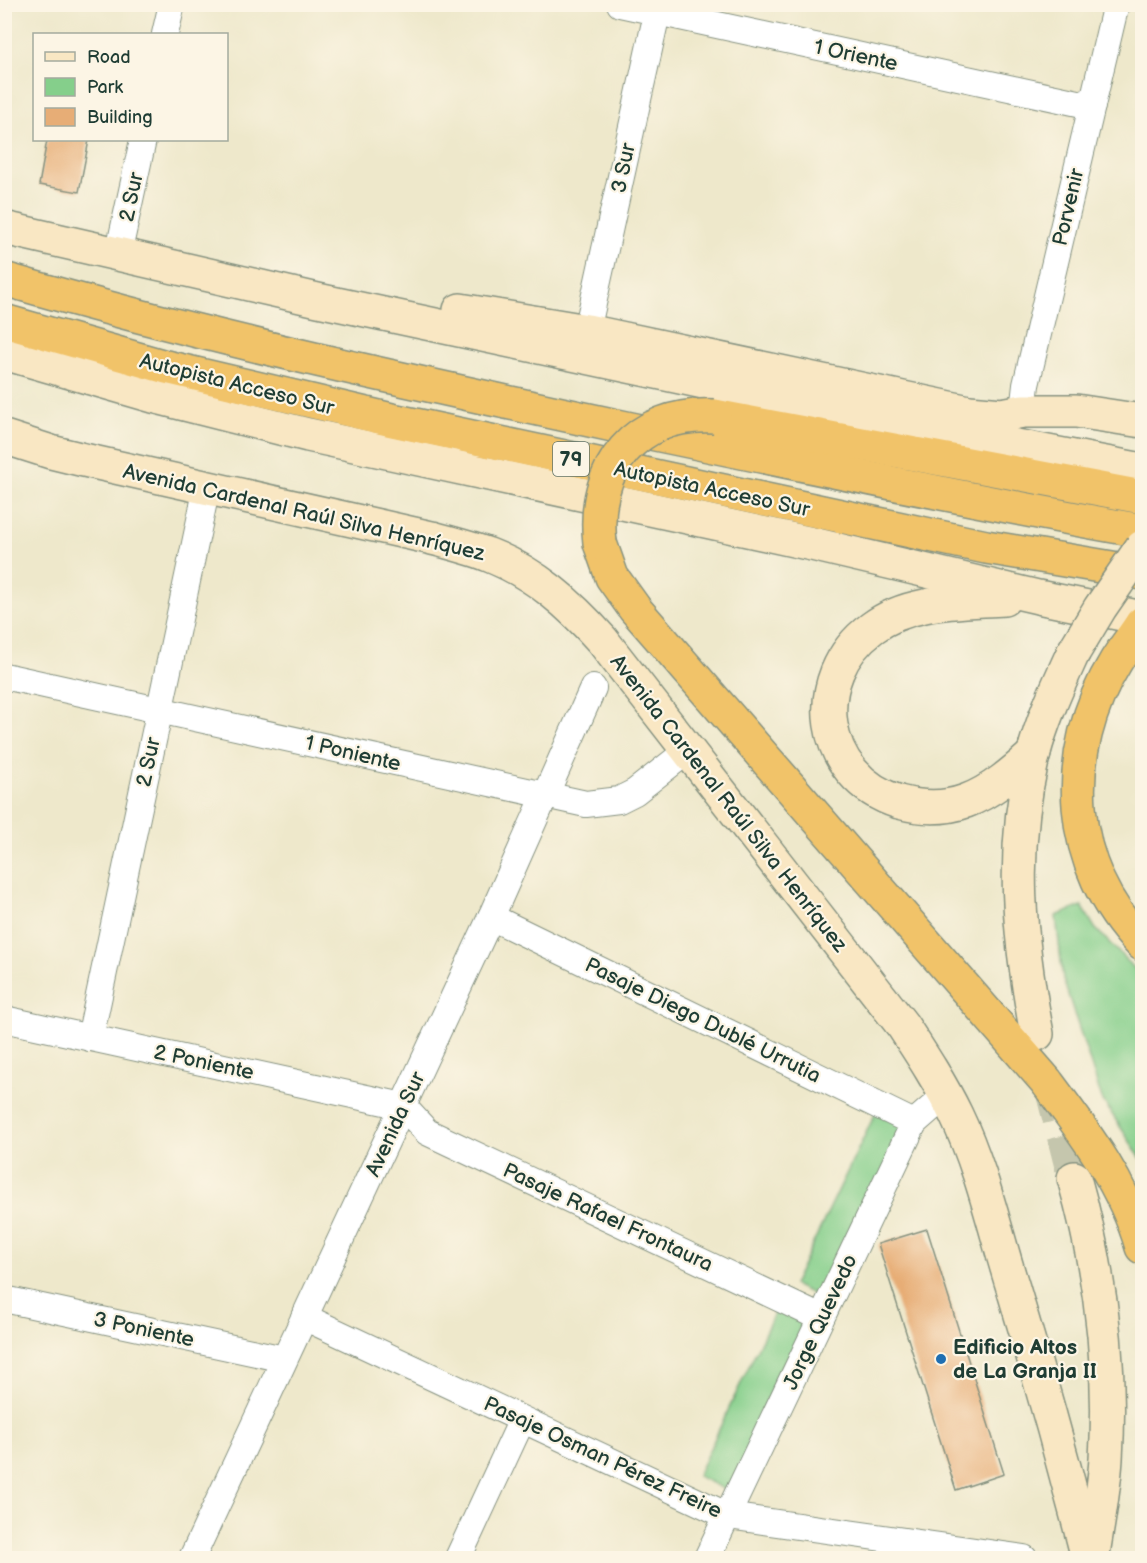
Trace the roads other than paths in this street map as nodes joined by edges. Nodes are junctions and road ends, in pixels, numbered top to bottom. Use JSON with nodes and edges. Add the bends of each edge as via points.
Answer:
{"nodes":[{"id":1,"x":172,"y":4,"type":"edge"},
{"id":2,"x":620,"y":4,"type":"edge"},
{"id":3,"x":1116,"y":4,"type":"edge"},
{"id":4,"x":658,"y":8,"type":"edge"},
{"id":5,"x":165,"y":33,"type":"edge"},
{"id":6,"x":1092,"y":106,"type":"junction"},
{"id":7,"x":143,"y":141,"type":"edge"},
{"id":8,"x":4,"y":228,"type":"edge"},
{"id":9,"x":118,"y":255,"type":"junction"},
{"id":10,"x":4,"y":279,"type":"edge"},
{"id":11,"x":318,"y":300,"type":"junction"},
{"id":12,"x":4,"y":321,"type":"edge"},
{"id":13,"x":587,"y":331,"type":"junction"},
{"id":14,"x":4,"y":353,"type":"edge"},
{"id":15,"x":1023,"y":411,"type":"junction"},
{"id":16,"x":1143,"y":421,"type":"edge"},
{"id":17,"x":4,"y":436,"type":"edge"},
{"id":18,"x":1143,"y":470,"type":"edge"},
{"id":19,"x":207,"y":487,"type":"junction"},
{"id":20,"x":1143,"y":497,"type":"edge"},
{"id":21,"x":1143,"y":531,"type":"edge"},
{"id":22,"x":1143,"y":547,"type":"edge"},
{"id":23,"x":1143,"y":573,"type":"edge"},
{"id":24,"x":1038,"y":597,"type":"junction"},
{"id":25,"x":1143,"y":618,"type":"edge"},
{"id":26,"x":1143,"y":623,"type":"edge"},
{"id":27,"x":4,"y":676,"type":"edge"},
{"id":28,"x":593,"y":688,"type":"dead end"},
{"id":29,"x":160,"y":710,"type":"junction"},
{"id":30,"x":687,"y":751,"type":"junction"},
{"id":31,"x":1034,"y":754,"type":"junction"},
{"id":32,"x":545,"y":796,"type":"junction"},
{"id":33,"x":491,"y":917,"type":"junction"},
{"id":34,"x":1143,"y":944,"type":"edge"},
{"id":35,"x":4,"y":1019,"type":"edge"},
{"id":36,"x":1037,"y":1034,"type":"dead end"},
{"id":37,"x":90,"y":1038,"type":"junction"},
{"id":38,"x":946,"y":1095,"type":"junction"},
{"id":39,"x":403,"y":1106,"type":"junction"},
{"id":40,"x":914,"y":1123,"type":"junction"},
{"id":41,"x":1074,"y":1178,"type":"tunnel mouth"},
{"id":42,"x":1143,"y":1247,"type":"edge"},
{"id":43,"x":4,"y":1299,"type":"edge"},
{"id":44,"x":304,"y":1317,"type":"junction"},
{"id":45,"x":821,"y":1318,"type":"junction"},
{"id":46,"x":284,"y":1359,"type":"junction"},
{"id":47,"x":522,"y":1420,"type":"junction"},
{"id":48,"x":728,"y":1516,"type":"junction"},
{"id":49,"x":192,"y":1558,"type":"edge"},
{"id":50,"x":458,"y":1558,"type":"edge"},
{"id":51,"x":708,"y":1558,"type":"edge"},
{"id":52,"x":1024,"y":1558,"type":"edge"},
{"id":53,"x":1090,"y":1558,"type":"edge"}],
"edges":[{"from":1,"to":5,"type":"street"},
{"from":2,"to":4,"type":"street","name":"1 Oriente"},
{"from":3,"to":6,"type":"street","name":"Porvenir"},
{"from":4,"to":6,"type":"street","name":"1 Oriente"},
{"from":4,"to":13,"type":"street","name":"3 Sur"},
{"from":6,"to":15,"type":"street","name":"Porvenir"},
{"from":7,"to":9,"type":"street","name":"2 Sur"},
{"from":8,"to":9,"type":"main road"},
{"from":9,"to":11,"type":"main road"},
{"from":10,"to":21,"type":"highway","name":"Autopista Acceso Sur","number":"79","via":[[354,370],[997,505]]},
{"from":11,"to":13,"type":"main road","via":[[470,311]]},
{"from":11,"to":18,"type":"main road","via":[[896,423]]},
{"from":12,"to":23,"type":"highway","name":"Autopista Acceso Sur","number":"79","via":[[166,367],[381,418],[986,547]]},
{"from":13,"to":15,"type":"main road","via":[[969,412],[1002,415]]},
{"from":14,"to":24,"type":"main road","via":[[308,435]]},
{"from":15,"to":16,"type":"main road","via":[[1076,411]]},
{"from":17,"to":19,"type":"main road","name":"Avenida Cardenal Raúl Silva Henríquez","via":[[73,458]]},
{"from":19,"to":29,"type":"street","name":"2 Sur"},
{"from":19,"to":30,"type":"main road","name":"Avenida Cardenal Raúl Silva Henríquez","via":[[432,538],[520,569],[582,617]]},
{"from":20,"to":42,"type":"highway","bridge":true,"via":[[714,416],[688,416],[663,422],[621,453],[603,488],[598,525],[612,577],[635,609],[1046,1081],[1104,1161]]},
{"from":22,"to":31,"type":"main road","bridge":true,"via":[[1073,653]]},
{"from":24,"to":25,"type":"main road"},
{"from":24,"to":31,"type":"main road","via":[[926,606],[890,618],[856,642],[845,658],[836,676],[830,708],[834,741],[852,773],[867,788],[904,803],[934,807],[967,801]]},
{"from":26,"to":34,"type":"highway","via":[[1115,662],[1088,725],[1081,754],[1078,808],[1088,858],[1099,884],[1112,909]]},
{"from":27,"to":29,"type":"street","name":"1 Poniente"},
{"from":28,"to":32,"type":"street","name":"Avenida Sur"},
{"from":29,"to":32,"type":"street","name":"1 Poniente"},
{"from":29,"to":37,"type":"street","name":"2 Sur"},
{"from":30,"to":32,"type":"street","name":"1 Poniente","via":[[619,800],[586,804]]},
{"from":30,"to":38,"type":"main road","name":"Avenida Cardenal Raúl Silva Henríquez","via":[[903,1026]]},
{"from":31,"to":36,"type":"main road","via":[[1024,801],[1018,883],[1023,954]]},
{"from":32,"to":33,"type":"street","name":"Avenida Sur"},
{"from":33,"to":39,"type":"street","name":"Avenida Sur"},
{"from":33,"to":40,"type":"street","name":"Pasaje Diego Dublé Urrutia"},
{"from":35,"to":37,"type":"street","name":"2 Poniente"},
{"from":37,"to":39,"type":"street","name":"2 Poniente"},
{"from":38,"to":40,"type":"street","name":"Jorge Quevedo"},
{"from":38,"to":53,"type":"main road","name":"Avenida Cardenal Raúl Silva Henríquez","via":[[981,1184]]},
{"from":39,"to":44,"type":"street","name":"Avenida Sur"},
{"from":39,"to":45,"type":"street","name":"Pasaje Rafael Frontaura","via":[[427,1132]]},
{"from":40,"to":45,"type":"street","name":"Jorge Quevedo"},
{"from":41,"to":53,"type":"main road","via":[[1092,1246],[1105,1348],[1106,1460]]},
{"from":43,"to":46,"type":"street","name":"3 Poniente"},
{"from":44,"to":46,"type":"street","name":"Avenida Sur"},
{"from":44,"to":47,"type":"street","name":"Pasaje Osman Pérez Freire"},
{"from":45,"to":48,"type":"street","name":"Jorge Quevedo"},
{"from":46,"to":49,"type":"street","name":"Avenida Sur"},
{"from":47,"to":48,"type":"street","name":"Pasaje Osman Pérez Freire"},
{"from":47,"to":50,"type":"street"},
{"from":48,"to":51,"type":"street","name":"Jorge Quevedo"},
{"from":48,"to":52,"type":"street","name":"Pasaje Osman Pérez Freire"}]}
